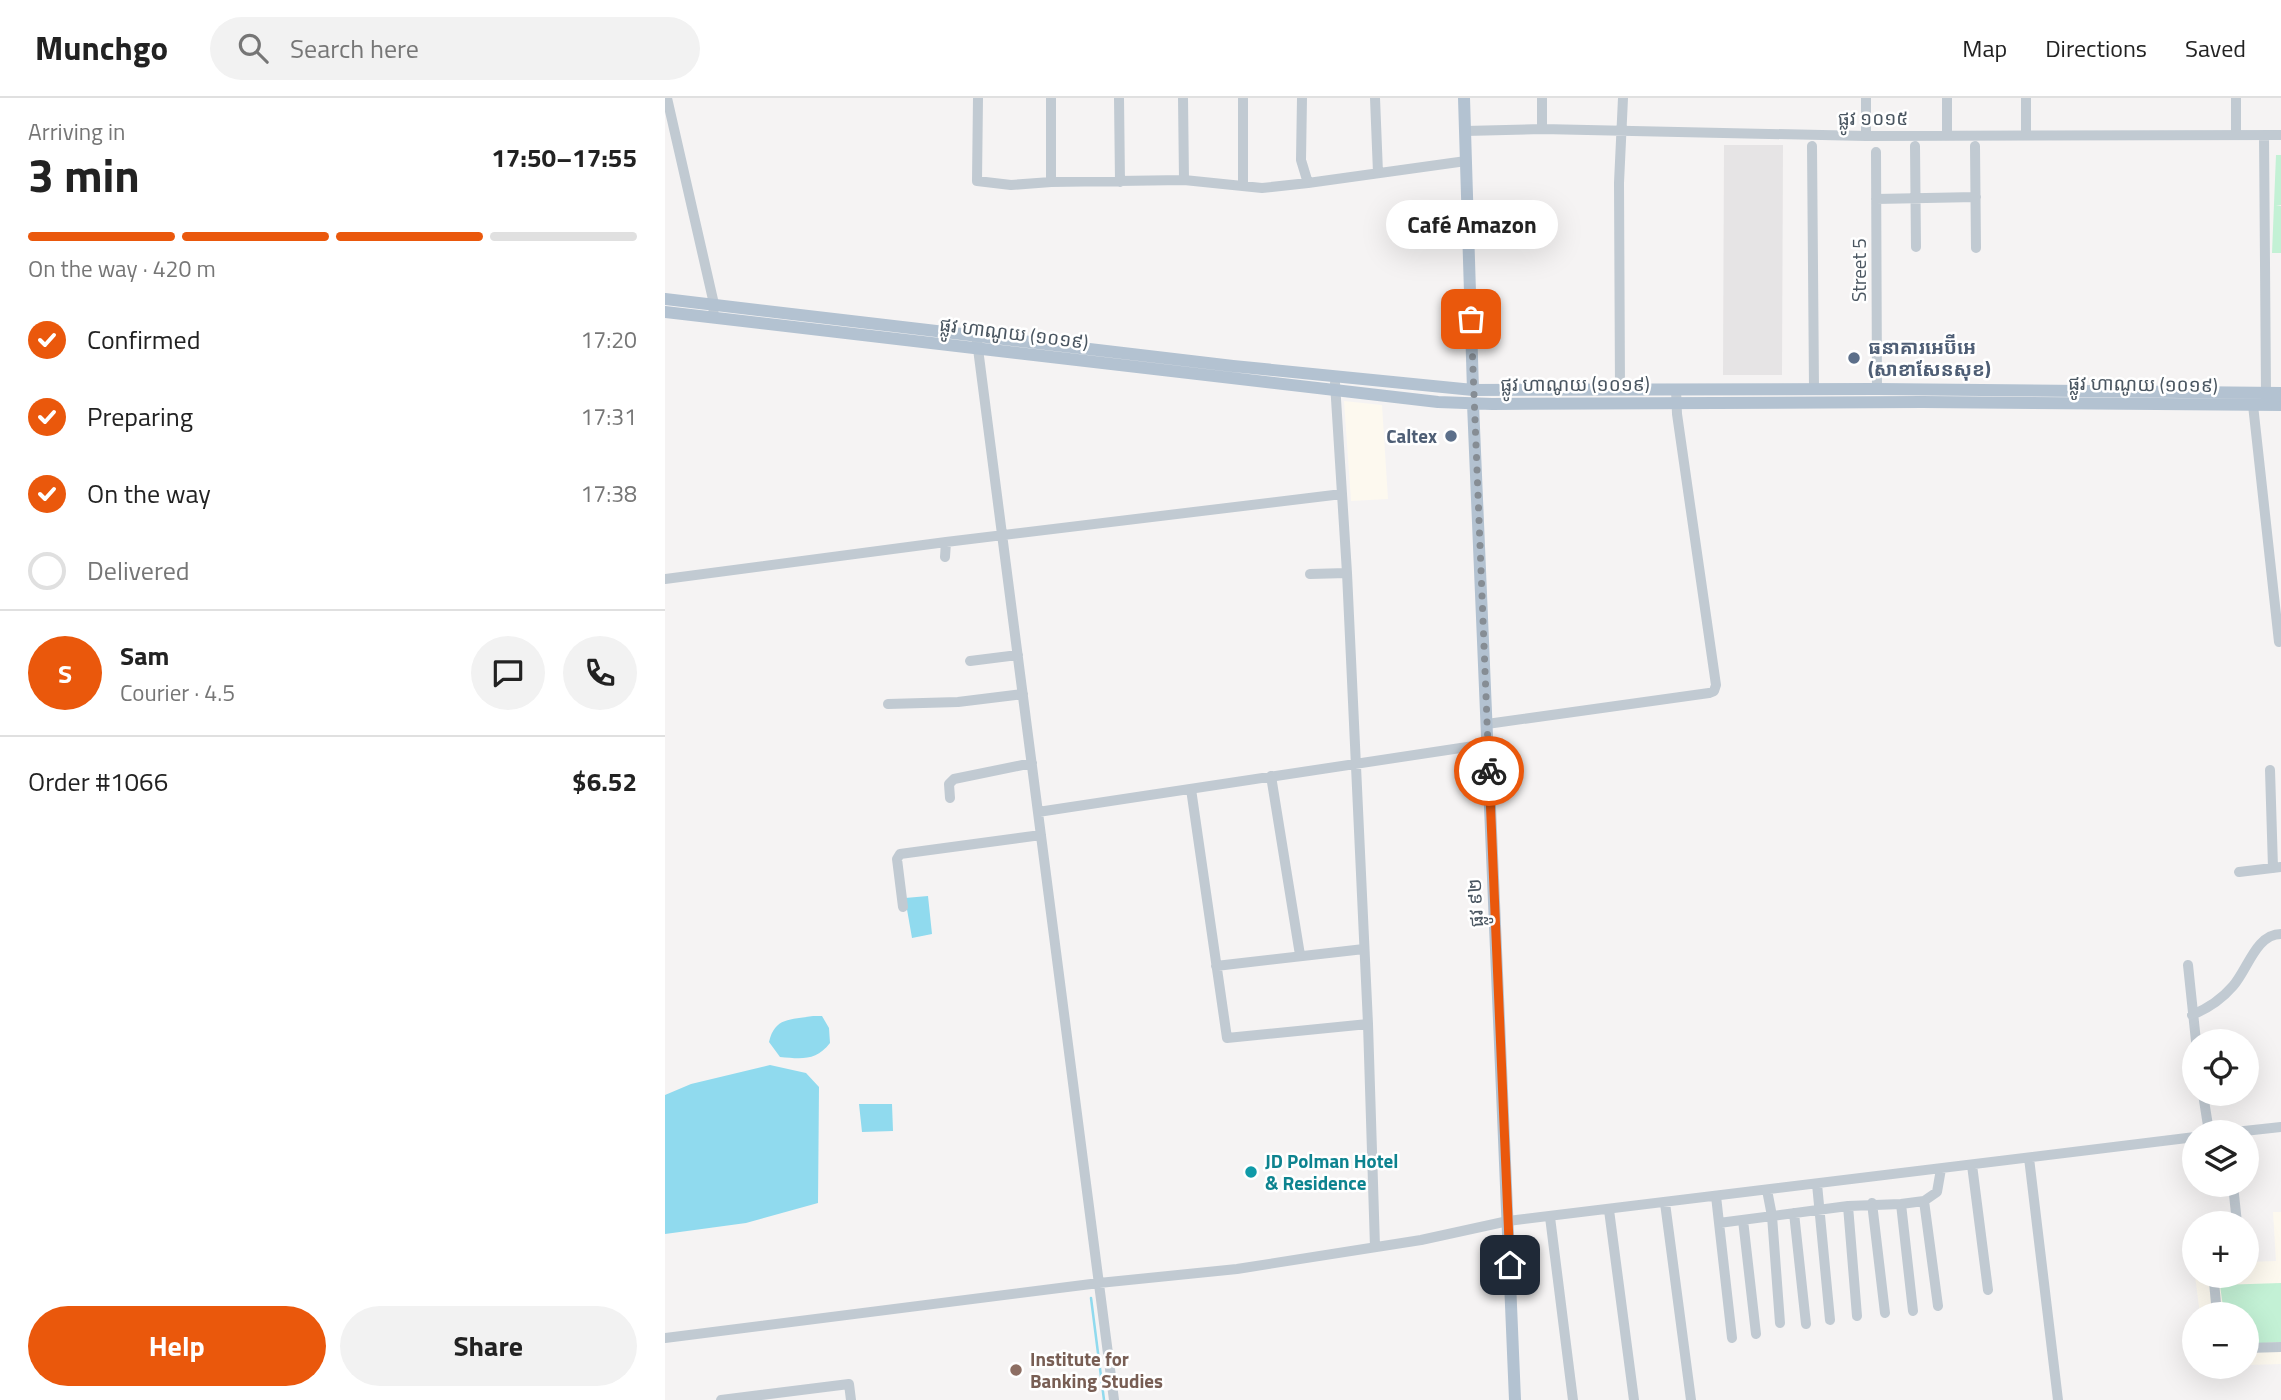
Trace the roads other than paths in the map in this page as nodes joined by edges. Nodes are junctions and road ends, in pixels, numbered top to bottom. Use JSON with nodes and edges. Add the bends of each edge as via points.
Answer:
{"nodes":[{"id":1,"x":667,"y":98,"type":"edge"},
{"id":2,"x":978,"y":98,"type":"edge"},
{"id":3,"x":1051,"y":98,"type":"edge"},
{"id":4,"x":1119,"y":98,"type":"edge"},
{"id":5,"x":1184,"y":98,"type":"edge"},
{"id":6,"x":1243,"y":98,"type":"edge"},
{"id":7,"x":1302,"y":98,"type":"edge"},
{"id":8,"x":1375,"y":98,"type":"edge"},
{"id":9,"x":1464,"y":98,"type":"edge"},
{"id":10,"x":1542,"y":98,"type":"edge"},
{"id":11,"x":1623,"y":98,"type":"edge"},
{"id":12,"x":1866,"y":98,"type":"edge"},
{"id":13,"x":1947,"y":98,"type":"edge"},
{"id":14,"x":2025,"y":98,"type":"edge"},
{"id":15,"x":2236,"y":98,"type":"edge"},
{"id":16,"x":1542,"y":129,"type":"junction"},
{"id":17,"x":1465,"y":131,"type":"junction"},
{"id":18,"x":1622,"y":132,"type":"junction"},
{"id":19,"x":2026,"y":135,"type":"junction"},
{"id":20,"x":2236,"y":135,"type":"junction"},
{"id":21,"x":2264,"y":135,"type":"junction"},
{"id":22,"x":2281,"y":135,"type":"edge"},
{"id":23,"x":1866,"y":136,"type":"junction"},
{"id":24,"x":1947,"y":136,"type":"junction"},
{"id":25,"x":1812,"y":146,"type":"dead end"},
{"id":26,"x":1915,"y":146,"type":"dead end"},
{"id":27,"x":1975,"y":146,"type":"dead end"},
{"id":28,"x":1875,"y":152,"type":"dead end"},
{"id":29,"x":1466,"y":161,"type":"junction"},
{"id":30,"x":1378,"y":173,"type":"junction"},
{"id":31,"x":1184,"y":180,"type":"junction"},
{"id":32,"x":1051,"y":182,"type":"junction"},
{"id":33,"x":1120,"y":182,"type":"junction"},
{"id":34,"x":1308,"y":183,"type":"junction"},
{"id":35,"x":1243,"y":186,"type":"junction"},
{"id":36,"x":1976,"y":197,"type":"junction"},
{"id":37,"x":1916,"y":198,"type":"junction"},
{"id":38,"x":1876,"y":199,"type":"junction"},
{"id":39,"x":1916,"y":247,"type":"dead end"},
{"id":40,"x":1976,"y":248,"type":"dead end"},
{"id":41,"x":665,"y":299,"type":"edge"},
{"id":42,"x":713,"y":311,"type":"junction"},
{"id":43,"x":665,"y":312,"type":"edge"},
{"id":44,"x":978,"y":342,"type":"junction"},
{"id":45,"x":1335,"y":384,"type":"junction"},
{"id":46,"x":1814,"y":388,"type":"junction"},
{"id":47,"x":1877,"y":388,"type":"junction"},
{"id":48,"x":1473,"y":390,"type":"junction"},
{"id":49,"x":1620,"y":390,"type":"junction"},
{"id":50,"x":2266,"y":393,"type":"junction"},
{"id":51,"x":2281,"y":393,"type":"edge"},
{"id":52,"x":1676,"y":396,"type":"junction"},
{"id":53,"x":1473,"y":404,"type":"junction"},
{"id":54,"x":2253,"y":405,"type":"junction"},
{"id":55,"x":2281,"y":405,"type":"edge"},
{"id":56,"x":1342,"y":495,"type":"junction"},
{"id":57,"x":1003,"y":537,"type":"junction"},
{"id":58,"x":946,"y":542,"type":"junction"},
{"id":59,"x":945,"y":557,"type":"dead end"},
{"id":60,"x":1347,"y":573,"type":"junction"},
{"id":61,"x":1310,"y":574,"type":"dead end"},
{"id":62,"x":665,"y":579,"type":"edge"},
{"id":63,"x":2279,"y":619,"type":"edge"},
{"id":64,"x":2279,"y":642,"type":"dead end"},
{"id":65,"x":1018,"y":655,"type":"junction"},
{"id":66,"x":970,"y":661,"type":"dead end"},
{"id":67,"x":1023,"y":694,"type":"junction"},
{"id":68,"x":888,"y":704,"type":"dead end"},
{"id":69,"x":1487,"y":723,"type":"junction"},
{"id":70,"x":1487,"y":744,"type":"junction"},
{"id":71,"x":1032,"y":763,"type":"junction"},
{"id":72,"x":1354,"y":764,"type":"junction"},
{"id":73,"x":2270,"y":770,"type":"dead end"},
{"id":74,"x":1271,"y":776,"type":"junction"},
{"id":75,"x":1191,"y":789,"type":"junction"},
{"id":76,"x":950,"y":798,"type":"dead end"},
{"id":77,"x":1038,"y":812,"type":"junction"},
{"id":78,"x":1041,"y":835,"type":"junction"},
{"id":79,"x":2277,"y":868,"type":"edge"},
{"id":80,"x":2239,"y":872,"type":"dead end"},
{"id":81,"x":903,"y":907,"type":"dead end"},
{"id":82,"x":2281,"y":934,"type":"edge"},
{"id":83,"x":1364,"y":949,"type":"junction"},
{"id":84,"x":1300,"y":955,"type":"junction"},
{"id":85,"x":2188,"y":965,"type":"dead end"},
{"id":86,"x":1216,"y":966,"type":"junction"},
{"id":87,"x":2192,"y":1015,"type":"junction"},
{"id":88,"x":1367,"y":1024,"type":"junction"},
{"id":89,"x":2194,"y":1029,"type":"edge"},
{"id":90,"x":2281,"y":1126,"type":"edge"},
{"id":91,"x":2259,"y":1129,"type":"edge"},
{"id":92,"x":2182,"y":1139,"type":"edge"},
{"id":93,"x":2029,"y":1158,"type":"junction"},
{"id":94,"x":1972,"y":1165,"type":"junction"},
{"id":95,"x":1941,"y":1168,"type":"junction"},
{"id":96,"x":1817,"y":1184,"type":"junction"},
{"id":97,"x":1767,"y":1190,"type":"junction"},
{"id":98,"x":1716,"y":1196,"type":"junction"},
{"id":99,"x":1924,"y":1201,"type":"junction"},
{"id":100,"x":1665,"y":1203,"type":"junction"},
{"id":101,"x":1872,"y":1203,"type":"junction"},
{"id":102,"x":1901,"y":1204,"type":"junction"},
{"id":103,"x":1849,"y":1206,"type":"junction"},
{"id":104,"x":1820,"y":1209,"type":"junction"},
{"id":105,"x":1609,"y":1210,"type":"junction"},
{"id":106,"x":1794,"y":1213,"type":"junction"},
{"id":107,"x":1772,"y":1216,"type":"junction"},
{"id":108,"x":1550,"y":1217,"type":"junction"},
{"id":109,"x":1743,"y":1220,"type":"junction"},
{"id":110,"x":1508,"y":1221,"type":"junction"},
{"id":111,"x":1719,"y":1223,"type":"junction"},
{"id":112,"x":1375,"y":1247,"type":"junction"},
{"id":113,"x":1099,"y":1283,"type":"junction"},
{"id":114,"x":1988,"y":1290,"type":"dead end"},
{"id":115,"x":1938,"y":1306,"type":"dead end"},
{"id":116,"x":1913,"y":1311,"type":"dead end"},
{"id":117,"x":1885,"y":1313,"type":"dead end"},
{"id":118,"x":1857,"y":1316,"type":"dead end"},
{"id":119,"x":1830,"y":1320,"type":"dead end"},
{"id":120,"x":1780,"y":1323,"type":"dead end"},
{"id":121,"x":1806,"y":1325,"type":"dead end"},
{"id":122,"x":1756,"y":1334,"type":"dead end"},
{"id":123,"x":665,"y":1338,"type":"edge"},
{"id":124,"x":1732,"y":1338,"type":"dead end"},
{"id":125,"x":2281,"y":1347,"type":"edge"},
{"id":126,"x":2259,"y":1348,"type":"edge"},
{"id":127,"x":806,"y":1395,"type":"edge"},
{"id":128,"x":754,"y":1398,"type":"edge"},
{"id":129,"x":721,"y":1400,"type":"edge"},
{"id":130,"x":851,"y":1400,"type":"edge"},
{"id":131,"x":1114,"y":1400,"type":"edge"},
{"id":132,"x":1515,"y":1400,"type":"edge"},
{"id":133,"x":1573,"y":1400,"type":"edge"},
{"id":134,"x":1634,"y":1400,"type":"edge"},
{"id":135,"x":1691,"y":1400,"type":"edge"},
{"id":136,"x":2058,"y":1400,"type":"edge"}],
"edges":[{"from":1,"to":42,"type":"street"},
{"from":2,"to":32,"type":"street","via":[[977,181],[1011,185]]},
{"from":3,"to":32,"type":"street"},
{"from":4,"to":33,"type":"street"},
{"from":5,"to":31,"type":"street"},
{"from":6,"to":35,"type":"street"},
{"from":7,"to":34,"type":"street","via":[[1301,160]]},
{"from":8,"to":30,"type":"street"},
{"from":9,"to":17,"type":"main road"},
{"from":10,"to":16,"type":"street"},
{"from":11,"to":18,"type":"street"},
{"from":12,"to":23,"type":"street"},
{"from":13,"to":24,"type":"street"},
{"from":14,"to":19,"type":"street"},
{"from":15,"to":20,"type":"street"},
{"from":16,"to":17,"type":"street","name":"ផ្លូវ ១០១៥"},
{"from":16,"to":18,"type":"street","name":"ផ្លូវ ១០១៥"},
{"from":17,"to":29,"type":"main road"},
{"from":18,"to":23,"type":"street","name":"ផ្លូវ ១០១៥"},
{"from":18,"to":49,"type":"street"},
{"from":19,"to":20,"type":"street","name":"ផ្លូវ ១០១៥"},
{"from":19,"to":24,"type":"street","name":"ផ្លូវ ១០១៥"},
{"from":20,"to":21,"type":"street","name":"ផ្លូវ ១០១៥"},
{"from":21,"to":22,"type":"street","name":"ផ្លូវ ១០១៥"},
{"from":21,"to":50,"type":"street"},
{"from":23,"to":24,"type":"street","name":"ផ្លូវ ១០១៥"},
{"from":25,"to":46,"type":"street"},
{"from":26,"to":37,"type":"street"},
{"from":27,"to":36,"type":"street"},
{"from":28,"to":38,"type":"street","name":"Street 5"},
{"from":29,"to":30,"type":"street"},
{"from":29,"to":48,"type":"main road"},
{"from":30,"to":34,"type":"street"},
{"from":31,"to":33,"type":"street"},
{"from":31,"to":35,"type":"street"},
{"from":32,"to":33,"type":"street"},
{"from":34,"to":35,"type":"street"},
{"from":36,"to":37,"type":"street"},
{"from":36,"to":40,"type":"street"},
{"from":37,"to":38,"type":"street"},
{"from":37,"to":39,"type":"street"},
{"from":38,"to":47,"type":"street","name":"Street 5"},
{"from":41,"to":42,"type":"main road","name":"ផ្លូវ ហាណូយ (១០១៩)"},
{"from":42,"to":43,"type":"main road","name":"ផ្លូវ ហាណូយ (១០១៩)"},
{"from":42,"to":44,"type":"main road","name":"ផ្លូវ ហាណូយ (១០១៩)"},
{"from":44,"to":45,"type":"main road","name":"ផ្លូវ ហាណូយ (១០១៩)"},
{"from":44,"to":57,"type":"street"},
{"from":45,"to":48,"type":"main road","name":"ផ្លូវ ហាណូយ (១០១៩)"},
{"from":45,"to":53,"type":"main road","name":"ផ្លូវ ហាណូយ (១០១៩)"},
{"from":45,"to":56,"type":"street"},
{"from":46,"to":47,"type":"main road","name":"ផ្លូវ ហាណូយ (១០១៩)"},
{"from":46,"to":52,"type":"main road","name":"ផ្លូវ ហាណូយ (១០១៩)"},
{"from":47,"to":50,"type":"main road","name":"ផ្លូវ ហាណូយ (១០១៩)"},
{"from":48,"to":49,"type":"main road","name":"ផ្លូវ ហាណូយ (១០១៩)"},
{"from":48,"to":53,"type":"street"},
{"from":49,"to":52,"type":"main road","name":"ផ្លូវ ហាណូយ (១០១៩)"},
{"from":50,"to":51,"type":"main road","name":"ផ្លូវ ហាណូយ (១០១៩)"},
{"from":52,"to":53,"type":"main road","name":"ផ្លូវ ហាណូយ (១០១៩)"},
{"from":52,"to":54,"type":"main road","name":"ផ្លូវ ហាណូយ (១០១៩)"},
{"from":52,"to":69,"type":"street","via":[[1714,691]]},
{"from":53,"to":69,"type":"main road","name":"ផ្លូវ ៩២"},
{"from":54,"to":55,"type":"main road","name":"ផ្លូវ ហាណូយ (១០១៩)"},
{"from":54,"to":63,"type":"street"},
{"from":56,"to":57,"type":"street"},
{"from":56,"to":60,"type":"street"},
{"from":57,"to":58,"type":"street"},
{"from":57,"to":65,"type":"street"},
{"from":58,"to":59,"type":"street"},
{"from":58,"to":62,"type":"street"},
{"from":60,"to":61,"type":"street"},
{"from":60,"to":72,"type":"street"},
{"from":63,"to":64,"type":"street"},
{"from":65,"to":66,"type":"street"},
{"from":65,"to":67,"type":"street"},
{"from":67,"to":68,"type":"street"},
{"from":67,"to":71,"type":"street"},
{"from":69,"to":70,"type":"main road","name":"ផ្លូវ ៩២"},
{"from":70,"to":72,"type":"street"},
{"from":70,"to":110,"type":"main road","name":"ផ្លូវ ៩២"},
{"from":71,"to":76,"type":"street","via":[[954,779],[949,784]]},
{"from":71,"to":77,"type":"street"},
{"from":72,"to":74,"type":"street"},
{"from":72,"to":83,"type":"street"},
{"from":73,"to":79,"type":"street"},
{"from":74,"to":75,"type":"street"},
{"from":74,"to":84,"type":"street"},
{"from":75,"to":77,"type":"street"},
{"from":75,"to":86,"type":"street"},
{"from":77,"to":78,"type":"street"},
{"from":78,"to":81,"type":"street","via":[[900,854]]},
{"from":78,"to":113,"type":"street"},
{"from":79,"to":80,"type":"street"},
{"from":82,"to":87,"type":"street","via":[[2267,937],[2231,989],[2210,1008]]},
{"from":83,"to":84,"type":"street"},
{"from":83,"to":88,"type":"street"},
{"from":84,"to":86,"type":"street"},
{"from":85,"to":87,"type":"street"},
{"from":86,"to":88,"type":"street","via":[[1227,1038]]},
{"from":87,"to":89,"type":"street"},
{"from":88,"to":112,"type":"street"},
{"from":90,"to":91,"type":"street"},
{"from":92,"to":93,"type":"street"},
{"from":93,"to":94,"type":"street"},
{"from":93,"to":136,"type":"street"},
{"from":94,"to":95,"type":"street"},
{"from":94,"to":114,"type":"street"},
{"from":95,"to":96,"type":"street"},
{"from":95,"to":99,"type":"street","via":[[1937,1192]]},
{"from":96,"to":97,"type":"street"},
{"from":96,"to":104,"type":"street"},
{"from":97,"to":98,"type":"street"},
{"from":97,"to":107,"type":"street"},
{"from":98,"to":100,"type":"street"},
{"from":98,"to":111,"type":"street"},
{"from":99,"to":102,"type":"street"},
{"from":99,"to":115,"type":"street"},
{"from":100,"to":105,"type":"street"},
{"from":100,"to":135,"type":"street"},
{"from":101,"to":102,"type":"street"},
{"from":101,"to":103,"type":"street"},
{"from":101,"to":117,"type":"street"},
{"from":102,"to":116,"type":"street"},
{"from":103,"to":104,"type":"street"},
{"from":103,"to":118,"type":"street"},
{"from":104,"to":106,"type":"street"},
{"from":104,"to":119,"type":"street"},
{"from":105,"to":108,"type":"street"},
{"from":105,"to":134,"type":"street"},
{"from":106,"to":107,"type":"street"},
{"from":106,"to":121,"type":"street"},
{"from":107,"to":109,"type":"street"},
{"from":107,"to":120,"type":"street"},
{"from":108,"to":110,"type":"street"},
{"from":108,"to":133,"type":"street"},
{"from":109,"to":111,"type":"street"},
{"from":109,"to":122,"type":"street"},
{"from":110,"to":112,"type":"street"},
{"from":110,"to":132,"type":"main road","name":"ផ្លូវ ៩២"},
{"from":111,"to":124,"type":"street"},
{"from":112,"to":113,"type":"street","via":[[1237,1269]]},
{"from":113,"to":123,"type":"street"},
{"from":113,"to":131,"type":"street"},
{"from":125,"to":126,"type":"street"},
{"from":127,"to":128,"type":"street"},
{"from":127,"to":130,"type":"street","via":[[849,1384]]},
{"from":128,"to":129,"type":"street"}]}
